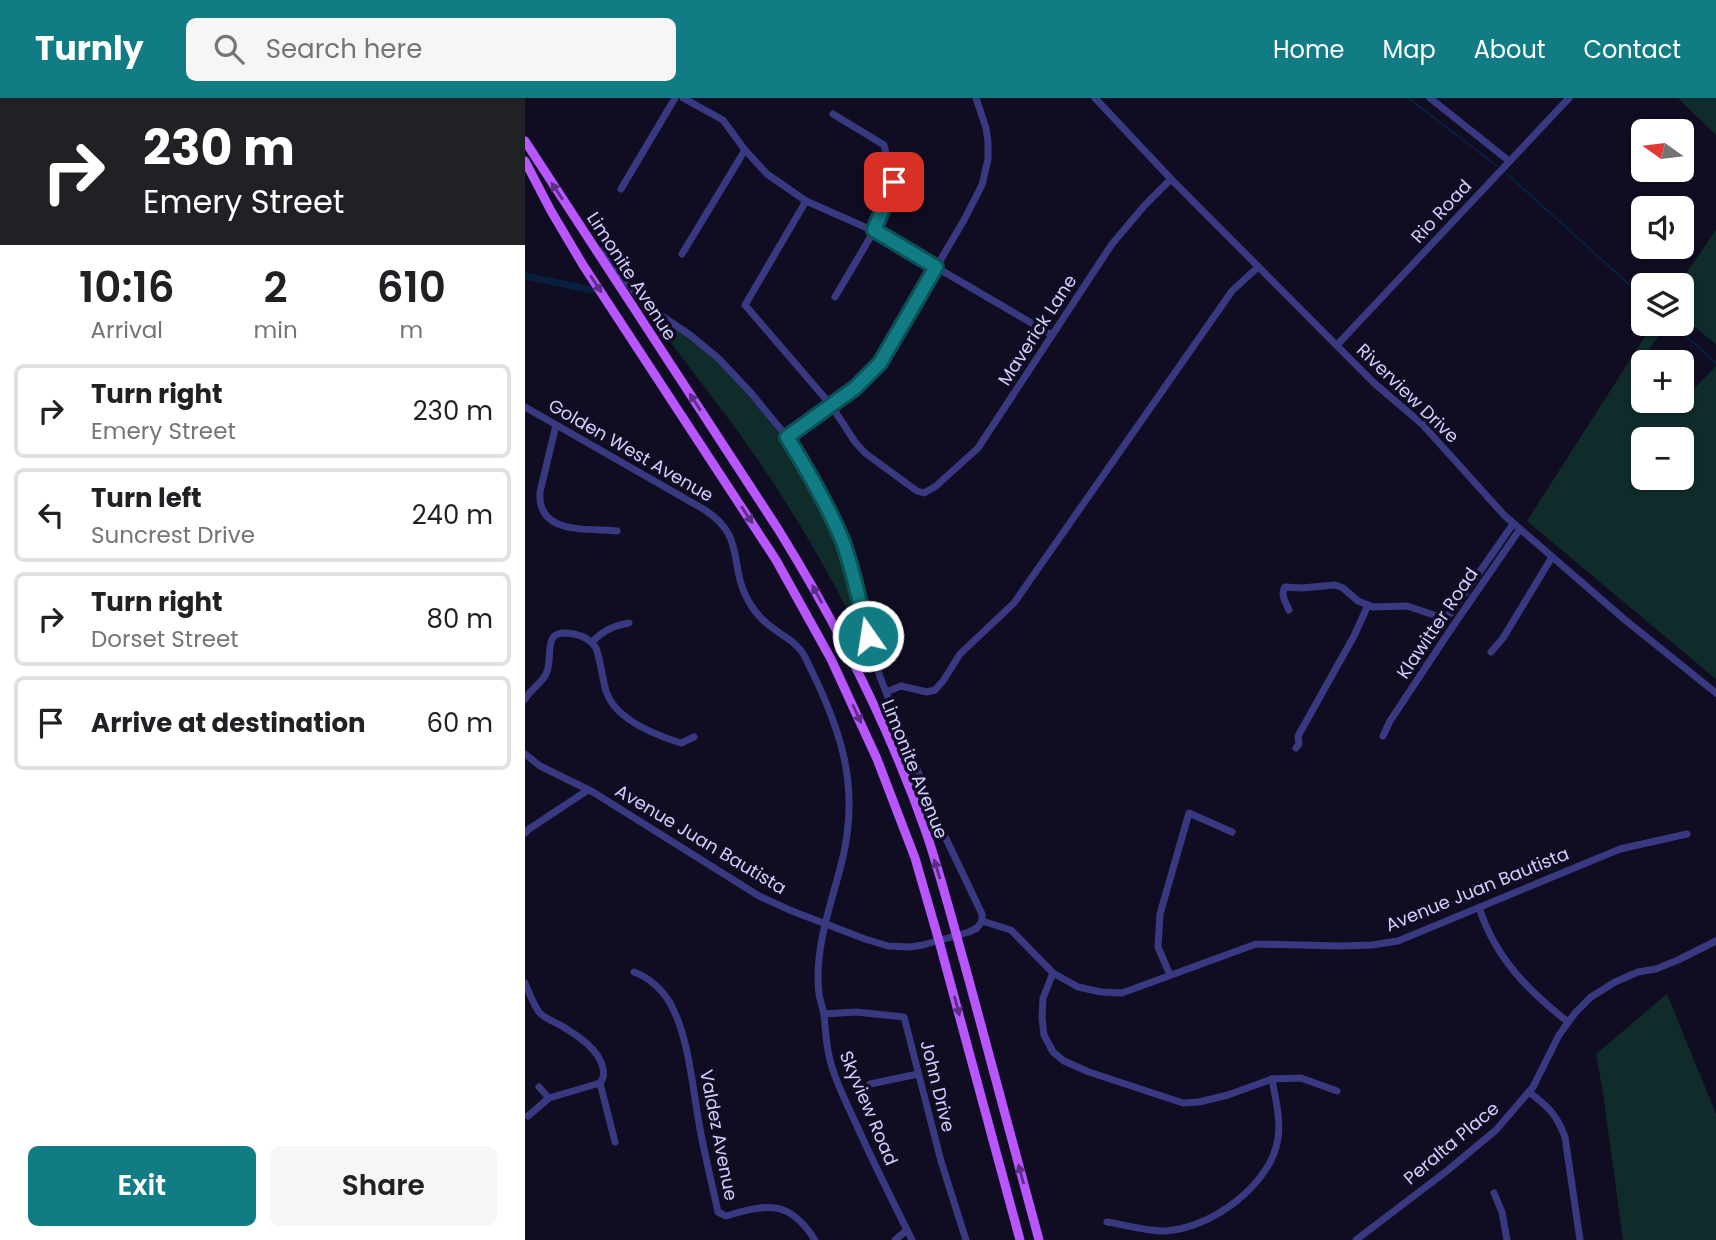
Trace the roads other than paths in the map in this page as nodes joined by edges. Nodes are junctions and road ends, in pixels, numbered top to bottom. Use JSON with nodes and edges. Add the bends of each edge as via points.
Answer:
{"nodes":[{"id":1,"x":675,"y":98,"type":"edge"},
{"id":2,"x":683,"y":98,"type":"edge"},
{"id":3,"x":977,"y":98,"type":"edge"},
{"id":4,"x":1095,"y":98,"type":"edge"},
{"id":5,"x":1430,"y":98,"type":"edge"},
{"id":6,"x":1569,"y":98,"type":"edge"},
{"id":7,"x":833,"y":114,"type":"dead end"},
{"id":8,"x":525,"y":141,"type":"edge"},
{"id":9,"x":745,"y":150,"type":"junction"},
{"id":10,"x":525,"y":161,"type":"edge"},
{"id":11,"x":1507,"y":163,"type":"junction"},
{"id":12,"x":1171,"y":178,"type":"junction"},
{"id":13,"x":621,"y":189,"type":"dead end"},
{"id":14,"x":806,"y":201,"type":"junction"},
{"id":15,"x":874,"y":230,"type":"junction"},
{"id":16,"x":591,"y":243,"type":"junction"},
{"id":17,"x":682,"y":254,"type":"dead end"},
{"id":18,"x":936,"y":267,"type":"junction"},
{"id":19,"x":1258,"y":267,"type":"junction"},
{"id":20,"x":835,"y":297,"type":"dead end"},
{"id":21,"x":1052,"y":335,"type":"junction"},
{"id":22,"x":1337,"y":345,"type":"junction"},
{"id":23,"x":831,"y":405,"type":"junction"},
{"id":24,"x":525,"y":407,"type":"edge"},
{"id":25,"x":557,"y":425,"type":"junction"},
{"id":26,"x":787,"y":437,"type":"junction"},
{"id":27,"x":1516,"y":526,"type":"junction"},
{"id":28,"x":617,"y":531,"type":"dead end"},
{"id":29,"x":1552,"y":557,"type":"junction"},
{"id":30,"x":1368,"y":605,"type":"junction"},
{"id":31,"x":1289,"y":610,"type":"dead end"},
{"id":32,"x":1449,"y":614,"type":"junction"},
{"id":33,"x":1456,"y":620,"type":"junction"},
{"id":34,"x":629,"y":623,"type":"dead end"},
{"id":35,"x":593,"y":642,"type":"junction"},
{"id":36,"x":1491,"y":652,"type":"dead end"},
{"id":37,"x":886,"y":692,"type":"junction"},
{"id":38,"x":1716,"y":692,"type":"edge"},
{"id":39,"x":525,"y":699,"type":"edge"},
{"id":40,"x":1383,"y":736,"type":"dead end"},
{"id":41,"x":694,"y":737,"type":"dead end"},
{"id":42,"x":1296,"y":748,"type":"dead end"},
{"id":43,"x":525,"y":754,"type":"edge"},
{"id":44,"x":588,"y":790,"type":"junction"},
{"id":45,"x":850,"y":817,"type":"joint"},
{"id":46,"x":1232,"y":832,"type":"dead end"},
{"id":47,"x":525,"y":833,"type":"edge"},
{"id":48,"x":1687,"y":834,"type":"dead end"},
{"id":49,"x":1479,"y":907,"type":"junction"},
{"id":50,"x":982,"y":921,"type":"junction"},
{"id":51,"x":824,"y":923,"type":"junction"},
{"id":52,"x":957,"y":934,"type":"junction"},
{"id":53,"x":939,"y":941,"type":"junction"},
{"id":54,"x":1716,"y":941,"type":"edge"},
{"id":55,"x":634,"y":972,"type":"dead end"},
{"id":56,"x":1053,"y":973,"type":"junction"},
{"id":57,"x":1170,"y":975,"type":"junction"},
{"id":58,"x":525,"y":983,"type":"edge"},
{"id":59,"x":824,"y":1014,"type":"junction"},
{"id":60,"x":1568,"y":1022,"type":"junction"},
{"id":61,"x":918,"y":1074,"type":"junction"},
{"id":62,"x":1272,"y":1079,"type":"junction"},
{"id":63,"x":600,"y":1083,"type":"junction"},
{"id":64,"x":870,"y":1084,"type":"dead end"},
{"id":65,"x":539,"y":1087,"type":"dead end"},
{"id":66,"x":1337,"y":1091,"type":"dead end"},
{"id":67,"x":1529,"y":1092,"type":"junction"},
{"id":68,"x":549,"y":1098,"type":"junction"},
{"id":69,"x":528,"y":1116,"type":"dead end"},
{"id":70,"x":615,"y":1142,"type":"dead end"},
{"id":71,"x":1494,"y":1193,"type":"dead end"},
{"id":72,"x":1107,"y":1222,"type":"dead end"},
{"id":73,"x":907,"y":1230,"type":"junction"},
{"id":74,"x":815,"y":1240,"type":"edge"},
{"id":75,"x":895,"y":1240,"type":"edge"},
{"id":76,"x":912,"y":1240,"type":"edge"},
{"id":77,"x":966,"y":1240,"type":"edge"},
{"id":78,"x":1020,"y":1240,"type":"edge"},
{"id":79,"x":1039,"y":1240,"type":"edge"},
{"id":80,"x":1356,"y":1240,"type":"edge"},
{"id":81,"x":1507,"y":1240,"type":"edge"},
{"id":82,"x":1580,"y":1240,"type":"edge"}],
"edges":[{"from":1,"to":13,"type":"street"},
{"from":2,"to":9,"type":"street","via":[[723,120]]},
{"from":3,"to":18,"type":"street","via":[[988,142],[986,172]]},
{"from":4,"to":12,"type":"street","name":"Riverview Drive"},
{"from":5,"to":11,"type":"street"},
{"from":6,"to":11,"type":"street","name":"Rio Road"},
{"from":7,"to":15,"type":"street","via":[[884,145],[894,182]]},
{"from":16,"to":8,"type":"main road","name":"Limonite Avenue","one_way":true},
{"from":9,"to":14,"type":"street","via":[[767,174]]},
{"from":9,"to":17,"type":"street"},
{"from":10,"to":53,"type":"main road","name":"Limonite Avenue","one_way":true,"via":[[583,265],[776,560],[831,659],[892,797]]},
{"from":11,"to":22,"type":"street","name":"Rio Road"},
{"from":12,"to":19,"type":"street","name":"Riverview Drive"},
{"from":12,"to":21,"type":"street","name":"Maverick Lane","via":[[1127,224]]},
{"from":14,"to":15,"type":"street"},
{"from":14,"to":23,"type":"street","via":[[744,305]]},
{"from":15,"to":18,"type":"street"},
{"from":15,"to":20,"type":"street"},
{"from":16,"to":26,"type":"street","via":[[650,308],[718,358]]},
{"from":52,"to":16,"type":"main road","name":"Limonite Avenue","one_way":true,"via":[[888,736],[834,625],[771,518]]},
{"from":18,"to":21,"type":"street"},
{"from":18,"to":23,"type":"street","via":[[880,363]]},
{"from":19,"to":22,"type":"street","name":"Riverview Drive"},
{"from":19,"to":37,"type":"street","via":[[1231,290],[1014,603],[960,654],[935,690],[901,687]]},
{"from":21,"to":23,"type":"street","name":"Maverick Lane","via":[[978,448],[924,493],[865,453]]},
{"from":22,"to":27,"type":"street","name":"Riverview Drive","via":[[1422,424]]},
{"from":23,"to":26,"type":"street"},
{"from":24,"to":25,"type":"street","name":"Golden West Avenue"},
{"from":25,"to":28,"type":"street","via":[[540,492],[544,516],[555,524]]},
{"from":25,"to":45,"type":"street","name":"Golden West Avenue","via":[[723,524],[733,542],[739,579],[750,603],[765,622],[799,648],[830,711],[846,760]]},
{"from":26,"to":37,"type":"street","via":[[843,543]]},
{"from":27,"to":29,"type":"street","name":"Riverview Drive"},
{"from":27,"to":32,"type":"street"},
{"from":27,"to":33,"type":"street","name":"Klawitter Road"},
{"from":29,"to":36,"type":"street"},
{"from":29,"to":38,"type":"street","name":"Riverview Drive"},
{"from":30,"to":31,"type":"street","via":[[1335,585],[1287,586],[1283,594]]},
{"from":30,"to":32,"type":"street"},
{"from":30,"to":42,"type":"street","via":[[1298,736]]},
{"from":32,"to":33,"type":"street"},
{"from":33,"to":40,"type":"street","name":"Klawitter Road"},
{"from":34,"to":35,"type":"street","via":[[605,630]]},
{"from":35,"to":39,"type":"street","via":[[575,634],[552,638],[546,675]]},
{"from":35,"to":41,"type":"street","via":[[607,693],[621,714],[681,743]]},
{"from":37,"to":50,"type":"street"},
{"from":43,"to":44,"type":"street","name":"Avenue Juan Bautista"},
{"from":44,"to":47,"type":"street"},
{"from":44,"to":51,"type":"street","name":"Avenue Juan Bautista","via":[[748,890]]},
{"from":45,"to":51,"type":"street","name":"Skyview Road"},
{"from":46,"to":57,"type":"street","via":[[1189,813],[1160,914],[1158,947]]},
{"from":48,"to":49,"type":"street","name":"Avenue Juan Bautista","via":[[1620,849]]},
{"from":49,"to":57,"type":"street","name":"Avenue Juan Bautista","via":[[1398,941],[1341,946],[1256,944]]},
{"from":49,"to":60,"type":"street","via":[[1506,962]]},
{"from":50,"to":52,"type":"street","name":"Avenue Juan Bautista","via":[[977,928]]},
{"from":50,"to":56,"type":"street","name":"Avenue Juan Bautista","via":[[1011,930]]},
{"from":51,"to":53,"type":"street","name":"Avenue Juan Bautista","via":[[888,946]]},
{"from":51,"to":59,"type":"street","name":"Skyview Road","via":[[819,994]]},
{"from":52,"to":53,"type":"street","name":"Avenue Juan Bautista"},
{"from":79,"to":52,"type":"main road","name":"Limonite Avenue","one_way":true},
{"from":53,"to":78,"type":"main road","name":"Limonite Avenue","one_way":true},
{"from":54,"to":60,"type":"street","name":"Peralta Place","via":[[1615,982],[1591,997]]},
{"from":55,"to":74,"type":"street","name":"Valdez Avenue","via":[[661,990],[676,1017],[718,1212],[726,1216],[758,1207],[786,1211],[799,1219]]},
{"from":56,"to":57,"type":"street","name":"Avenue Juan Bautista","via":[[1078,987],[1122,993]]},
{"from":56,"to":62,"type":"street","via":[[1043,998],[1044,1035],[1064,1061],[1183,1103],[1228,1095]]},
{"from":58,"to":63,"type":"street","via":[[540,1013],[597,1054],[604,1075]]},
{"from":59,"to":61,"type":"street","name":"John Drive","via":[[904,1017]]},
{"from":59,"to":73,"type":"street","name":"Skyview Road","via":[[832,1067]]},
{"from":60,"to":67,"type":"street","name":"Peralta Place"},
{"from":61,"to":64,"type":"street"},
{"from":61,"to":77,"type":"street","name":"John Drive"},
{"from":62,"to":66,"type":"street","via":[[1301,1078]]},
{"from":62,"to":72,"type":"street","via":[[1278,1139],[1272,1161],[1245,1193],[1215,1216],[1182,1229],[1164,1231]]},
{"from":63,"to":68,"type":"street"},
{"from":63,"to":70,"type":"street"},
{"from":65,"to":68,"type":"street"},
{"from":67,"to":80,"type":"street","name":"Peralta Place","via":[[1496,1130]]},
{"from":67,"to":82,"type":"street","via":[[1554,1113],[1565,1137]]},
{"from":68,"to":69,"type":"street"},
{"from":71,"to":81,"type":"street"},
{"from":73,"to":75,"type":"street"},
{"from":73,"to":76,"type":"street","name":"Skyview Road"}]}
